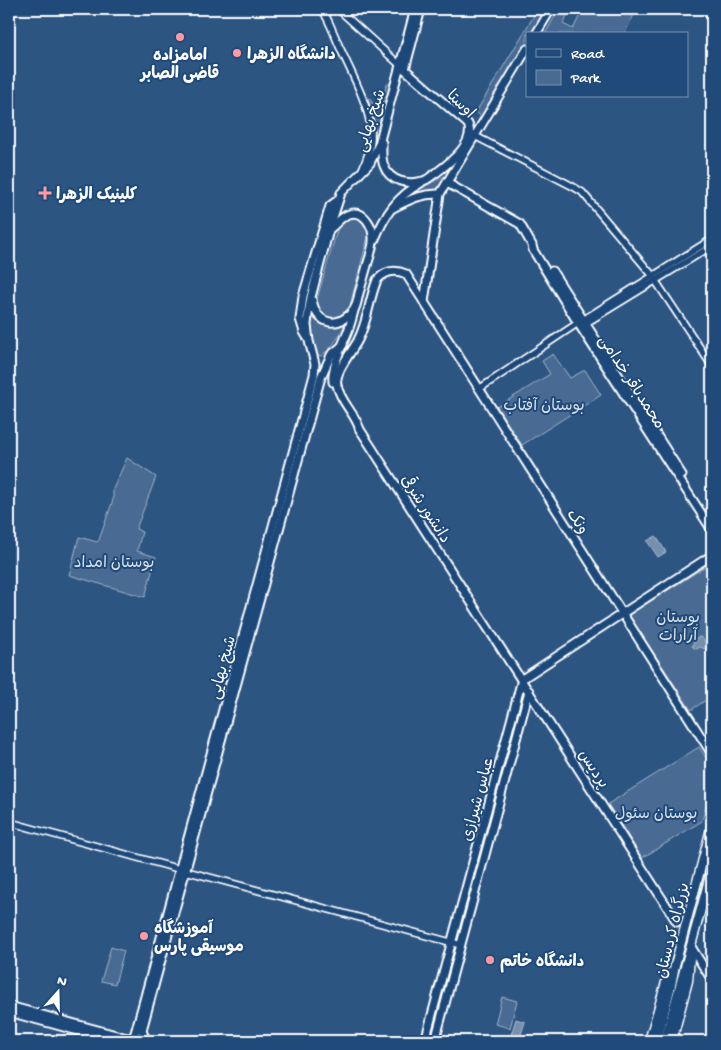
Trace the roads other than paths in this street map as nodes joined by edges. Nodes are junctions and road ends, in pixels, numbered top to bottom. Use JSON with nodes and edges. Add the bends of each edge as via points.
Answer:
{"nodes":[{"id":1,"x":322,"y":9,"type":"edge"},
{"id":2,"x":338,"y":9,"type":"edge"},
{"id":3,"x":551,"y":9,"type":"edge"},
{"id":4,"x":418,"y":10,"type":"edge"},
{"id":5,"x":537,"y":32,"type":"edge"},
{"id":6,"x":526,"y":51,"type":"edge"},
{"id":7,"x":403,"y":67,"type":"junction"},
{"id":8,"x":475,"y":136,"type":"junction"},
{"id":9,"x":382,"y":137,"type":"junction"},
{"id":10,"x":464,"y":154,"type":"junction"},
{"id":11,"x":362,"y":170,"type":"junction"},
{"id":12,"x":425,"y":181,"type":"junction"},
{"id":13,"x":446,"y":185,"type":"junction"},
{"id":14,"x":440,"y":194,"type":"junction"},
{"id":15,"x":339,"y":199,"type":"junction"},
{"id":16,"x":391,"y":209,"type":"junction"},
{"id":17,"x":329,"y":230,"type":"junction"},
{"id":18,"x":712,"y":239,"type":"edge"},
{"id":19,"x":374,"y":241,"type":"junction"},
{"id":20,"x":712,"y":246,"type":"edge"},
{"id":21,"x":700,"y":250,"type":"junction"},
{"id":22,"x":654,"y":278,"type":"junction"},
{"id":23,"x":311,"y":296,"type":"junction"},
{"id":24,"x":424,"y":302,"type":"junction"},
{"id":25,"x":355,"y":307,"type":"junction"},
{"id":26,"x":582,"y":323,"type":"junction"},
{"id":27,"x":309,"y":341,"type":"junction"},
{"id":28,"x":342,"y":346,"type":"junction"},
{"id":29,"x":712,"y":366,"type":"edge"},
{"id":30,"x":616,"y":376,"type":"junction"},
{"id":31,"x":480,"y":389,"type":"junction"},
{"id":32,"x":360,"y":430,"type":"junction"},
{"id":33,"x":712,"y":522,"type":"edge"},
{"id":34,"x":712,"y":530,"type":"edge"},
{"id":35,"x":269,"y":552,"type":"junction"},
{"id":36,"x":712,"y":555,"type":"edge"},
{"id":37,"x":622,"y":614,"type":"junction"},
{"id":38,"x":522,"y":679,"type":"junction"},
{"id":39,"x":529,"y":691,"type":"junction"},
{"id":40,"x":524,"y":709,"type":"junction"},
{"id":41,"x":541,"y":710,"type":"junction"},
{"id":42,"x":712,"y":754,"type":"edge"},
{"id":43,"x":9,"y":822,"type":"edge"},
{"id":44,"x":712,"y":825,"type":"edge"},
{"id":45,"x":712,"y":868,"type":"edge"},
{"id":46,"x":183,"y":870,"type":"junction"},
{"id":47,"x":677,"y":922,"type":"dead end"},
{"id":48,"x":451,"y":942,"type":"junction"},
{"id":49,"x":461,"y":945,"type":"junction"},
{"id":50,"x":691,"y":948,"type":"junction"},
{"id":51,"x":675,"y":965,"type":"junction"},
{"id":52,"x":712,"y":980,"type":"edge"},
{"id":53,"x":152,"y":984,"type":"junction"},
{"id":54,"x":9,"y":1006,"type":"edge"},
{"id":55,"x":9,"y":1012,"type":"edge"},
{"id":56,"x":136,"y":1038,"type":"edge"},
{"id":57,"x":147,"y":1039,"type":"edge"},
{"id":58,"x":115,"y":1041,"type":"edge"},
{"id":59,"x":424,"y":1041,"type":"edge"},
{"id":60,"x":435,"y":1041,"type":"edge"},
{"id":61,"x":649,"y":1041,"type":"edge"},
{"id":62,"x":657,"y":1041,"type":"edge"},
{"id":63,"x":665,"y":1041,"type":"edge"},
{"id":64,"x":672,"y":1041,"type":"edge"}],
"edges":[{"from":1,"to":11,"type":"street","via":[[367,109],[371,142]]},
{"from":2,"to":7,"type":"street","name":"اوستا"},
{"from":3,"to":5,"type":"main road"},
{"from":4,"to":7,"type":"main road","name":"شیخ بهایی"},
{"from":6,"to":8,"type":"main road"},
{"from":7,"to":9,"type":"main road","name":"شیخ بهایی"},
{"from":7,"to":12,"type":"main road","name":"اوستا","via":[[470,129],[470,136],[460,152]]},
{"from":8,"to":10,"type":"main road"},
{"from":8,"to":22,"type":"street","via":[[582,192]]},
{"from":9,"to":11,"type":"main road","name":"شیخ بهایی","via":[[373,158]]},
{"from":9,"to":12,"type":"main road","via":[[382,157],[390,174],[402,182]]},
{"from":10,"to":12,"type":"main road","via":[[444,172]]},
{"from":10,"to":13,"type":"main road"},
{"from":11,"to":15,"type":"main road","name":"شیخ بهایی"},
{"from":12,"to":16,"type":"main road","name":"شیخ بهایی","via":[[403,194]]},
{"from":13,"to":14,"type":"main road"},
{"from":13,"to":26,"type":"main road","name":"محمدباقر خدامی","via":[[523,229]]},
{"from":14,"to":16,"type":"main road","via":[[413,198]]},
{"from":14,"to":24,"type":"main road"},
{"from":15,"to":17,"type":"main road","name":"شیخ بهایی"},
{"from":15,"to":27,"type":"main road","via":[[330,206],[304,296],[300,318]]},
{"from":16,"to":19,"type":"main road","name":"شیخ بهایی"},
{"from":17,"to":19,"type":"main road","via":[[347,214],[357,213],[368,220]]},
{"from":17,"to":23,"type":"main road","name":"شیخ بهایی"},
{"from":18,"to":21,"type":"street"},
{"from":19,"to":25,"type":"main road","name":"شیخ بهایی"},
{"from":20,"to":21,"type":"street"},
{"from":21,"to":22,"type":"street"},
{"from":22,"to":26,"type":"street"},
{"from":22,"to":29,"type":"street"},
{"from":23,"to":25,"type":"main road","via":[[317,314],[328,322],[343,320]]},
{"from":23,"to":27,"type":"main road","name":"شیخ بهایی","via":[[307,325]]},
{"from":24,"to":31,"type":"main road","name":"ونک"},
{"from":24,"to":32,"type":"main road","name":"ونک","via":[[406,274],[390,271],[378,280],[359,339],[337,377],[343,400],[358,421]]},
{"from":25,"to":28,"type":"main road","name":"شیخ بهایی"},
{"from":26,"to":30,"type":"main road","name":"محمدباقر خدامی"},
{"from":26,"to":31,"type":"street"},
{"from":27,"to":35,"type":"main road","name":"شیخ بهایی","via":[[315,360],[314,375]]},
{"from":28,"to":32,"type":"main road","name":"دانشور شرقی","via":[[334,372],[334,389]]},
{"from":28,"to":35,"type":"main road","name":"شیخ بهایی","via":[[331,355],[321,377]]},
{"from":30,"to":33,"type":"main road","name":"محمدباقر خدامی"},
{"from":30,"to":34,"type":"main road","name":"محمدباقر خدامی"},
{"from":31,"to":37,"type":"main road","name":"ونک"},
{"from":32,"to":38,"type":"main road","name":"دانشور شرقی"},
{"from":35,"to":46,"type":"main road","name":"شیخ بهایی"},
{"from":36,"to":37,"type":"main road"},
{"from":37,"to":38,"type":"main road"},
{"from":37,"to":42,"type":"main road","name":"ونک"},
{"from":38,"to":39,"type":"main road","name":"پردیس"},
{"from":38,"to":48,"type":"main road","name":"عباس شیرازی"},
{"from":39,"to":40,"type":"main road","name":"عباس شیرازی"},
{"from":39,"to":41,"type":"main road","name":"پردیس"},
{"from":40,"to":41,"type":"main road","via":[[533,705]]},
{"from":40,"to":49,"type":"main road","name":"عباس شیرازی"},
{"from":41,"to":47,"type":"main road","name":"پردیس"},
{"from":43,"to":46,"type":"street"},
{"from":44,"to":51,"type":"highway","name":"بزرگراه کردستان"},
{"from":45,"to":50,"type":"highway","name":"بزرگراه کردستان"},
{"from":46,"to":48,"type":"street"},
{"from":46,"to":53,"type":"main road","name":"شیخ بهایی"},
{"from":48,"to":49,"type":"street"},
{"from":48,"to":59,"type":"main road","name":"عباس شیرازی"},
{"from":49,"to":60,"type":"main road","name":"عباس شیرازی"},
{"from":50,"to":52,"type":"main road"},
{"from":50,"to":63,"type":"highway","name":"بزرگراه کردستان"},
{"from":50,"to":64,"type":"highway","via":[[689,975]]},
{"from":51,"to":61,"type":"highway","via":[[666,982]]},
{"from":51,"to":62,"type":"highway","name":"بزرگراه کردستان"},
{"from":53,"to":56,"type":"main road","name":"شیخ بهایی"},
{"from":53,"to":57,"type":"main road","name":"شیخ بهایی","via":[[142,1030]]},
{"from":54,"to":56,"type":"main road"},
{"from":55,"to":58,"type":"main road"},
{"from":56,"to":57,"type":"main road"}]}
